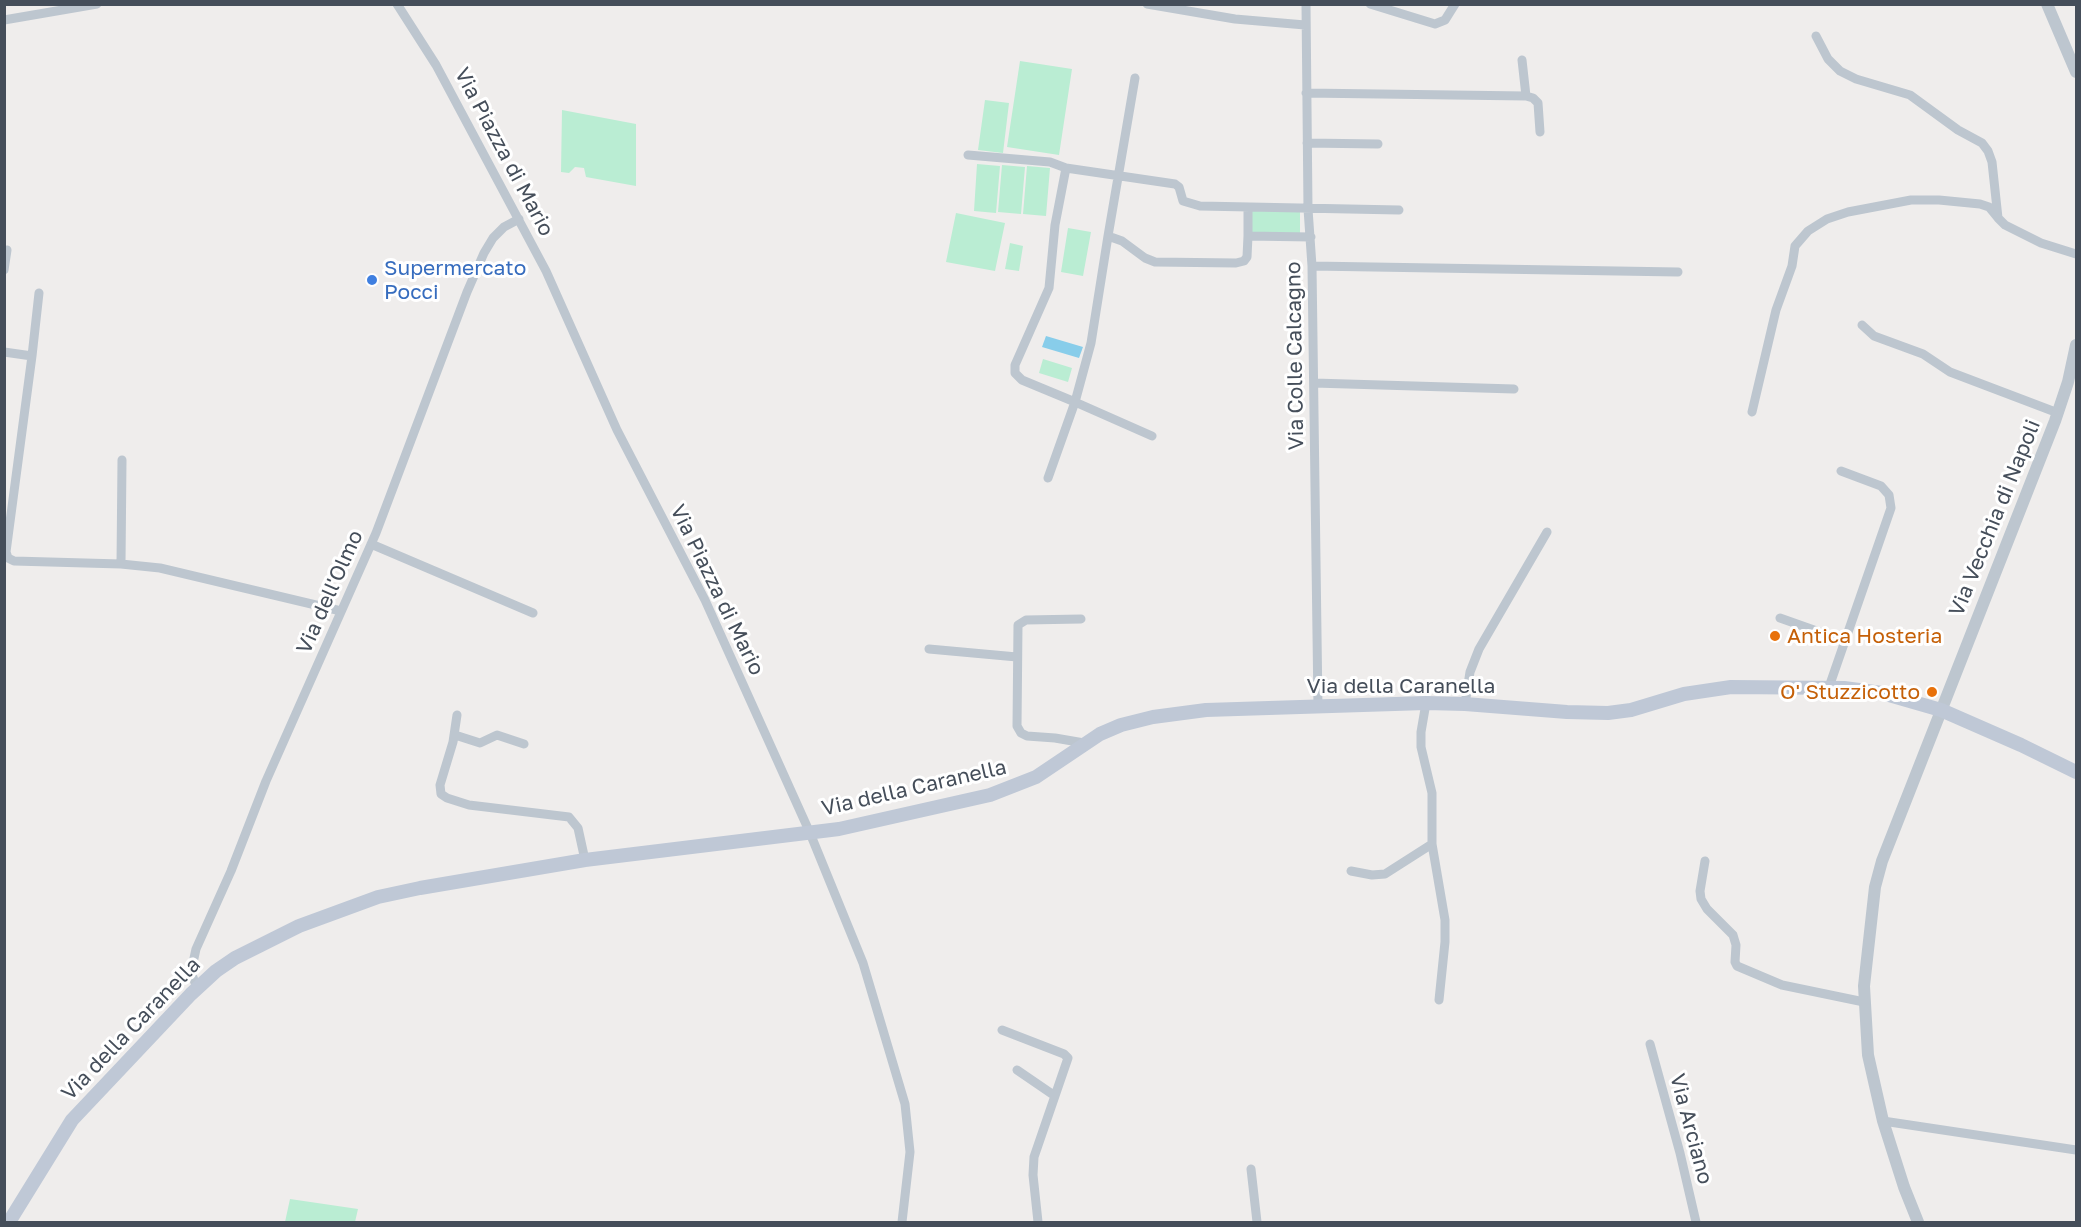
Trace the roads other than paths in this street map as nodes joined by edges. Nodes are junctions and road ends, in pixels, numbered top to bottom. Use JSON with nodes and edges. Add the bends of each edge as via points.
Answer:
{"nodes":[{"id":1,"x":97,"y":4,"type":"edge"},
{"id":2,"x":397,"y":4,"type":"edge"},
{"id":3,"x":1147,"y":4,"type":"edge"},
{"id":4,"x":1306,"y":4,"type":"edge"},
{"id":5,"x":1370,"y":4,"type":"edge"},
{"id":6,"x":1455,"y":4,"type":"edge"},
{"id":7,"x":2047,"y":4,"type":"edge"},
{"id":8,"x":4,"y":20,"type":"edge"},
{"id":9,"x":1305,"y":25,"type":"junction"},
{"id":10,"x":1816,"y":36,"type":"dead end"},
{"id":11,"x":1522,"y":60,"type":"dead end"},
{"id":12,"x":2076,"y":72,"type":"edge"},
{"id":13,"x":1135,"y":78,"type":"dead end"},
{"id":14,"x":1306,"y":93,"type":"junction"},
{"id":15,"x":1526,"y":96,"type":"junction"},
{"id":16,"x":1540,"y":132,"type":"dead end"},
{"id":17,"x":1306,"y":143,"type":"junction"},
{"id":18,"x":1378,"y":144,"type":"dead end"},
{"id":19,"x":968,"y":155,"type":"dead end"},
{"id":20,"x":1066,"y":168,"type":"junction"},
{"id":21,"x":1118,"y":176,"type":"junction"},
{"id":22,"x":1248,"y":208,"type":"junction"},
{"id":23,"x":1308,"y":209,"type":"junction"},
{"id":24,"x":1399,"y":210,"type":"dead end"},
{"id":25,"x":1998,"y":218,"type":"junction"},
{"id":26,"x":519,"y":219,"type":"junction"},
{"id":27,"x":1108,"y":236,"type":"junction"},
{"id":28,"x":1248,"y":236,"type":"junction"},
{"id":29,"x":1311,"y":237,"type":"junction"},
{"id":30,"x":7,"y":250,"type":"dead end"},
{"id":31,"x":2076,"y":254,"type":"edge"},
{"id":32,"x":1312,"y":266,"type":"junction"},
{"id":33,"x":4,"y":270,"type":"edge"},
{"id":34,"x":1678,"y":272,"type":"dead end"},
{"id":35,"x":39,"y":293,"type":"dead end"},
{"id":36,"x":1862,"y":325,"type":"dead end"},
{"id":37,"x":2076,"y":345,"type":"edge"},
{"id":38,"x":4,"y":352,"type":"edge"},
{"id":39,"x":32,"y":356,"type":"junction"},
{"id":40,"x":1314,"y":383,"type":"junction"},
{"id":41,"x":1514,"y":389,"type":"dead end"},
{"id":42,"x":1075,"y":402,"type":"junction"},
{"id":43,"x":1752,"y":412,"type":"dead end"},
{"id":44,"x":2058,"y":413,"type":"junction"},
{"id":45,"x":1152,"y":436,"type":"dead end"},
{"id":46,"x":122,"y":460,"type":"dead end"},
{"id":47,"x":1841,"y":471,"type":"dead end"},
{"id":48,"x":1048,"y":478,"type":"dead end"},
{"id":49,"x":1547,"y":532,"type":"dead end"},
{"id":50,"x":371,"y":544,"type":"junction"},
{"id":51,"x":121,"y":564,"type":"junction"},
{"id":52,"x":341,"y":611,"type":"junction"},
{"id":53,"x":533,"y":613,"type":"dead end"},
{"id":54,"x":1780,"y":618,"type":"dead end"},
{"id":55,"x":1081,"y":619,"type":"dead end"},
{"id":56,"x":1845,"y":640,"type":"junction"},
{"id":57,"x":929,"y":649,"type":"dead end"},
{"id":58,"x":1017,"y":657,"type":"junction"},
{"id":59,"x":1829,"y":687,"type":"junction"},
{"id":60,"x":1426,"y":703,"type":"junction"},
{"id":61,"x":1465,"y":704,"type":"junction"},
{"id":62,"x":1318,"y":707,"type":"junction"},
{"id":63,"x":1941,"y":710,"type":"junction"},
{"id":64,"x":457,"y":716,"type":"dead end"},
{"id":65,"x":455,"y":735,"type":"junction"},
{"id":66,"x":1084,"y":743,"type":"junction"},
{"id":67,"x":524,"y":744,"type":"dead end"},
{"id":68,"x":2076,"y":772,"type":"edge"},
{"id":69,"x":810,"y":833,"type":"junction"},
{"id":70,"x":1432,"y":844,"type":"junction"},
{"id":71,"x":585,"y":860,"type":"junction"},
{"id":72,"x":1705,"y":861,"type":"dead end"},
{"id":73,"x":1351,"y":871,"type":"dead end"},
{"id":74,"x":197,"y":988,"type":"junction"},
{"id":75,"x":1438,"y":1000,"type":"dead end"},
{"id":76,"x":1864,"y":1002,"type":"junction"},
{"id":77,"x":1002,"y":1030,"type":"dead end"},
{"id":78,"x":1650,"y":1044,"type":"dead end"},
{"id":79,"x":1017,"y":1070,"type":"dead end"},
{"id":80,"x":1055,"y":1096,"type":"junction"},
{"id":81,"x":1883,"y":1121,"type":"junction"},
{"id":82,"x":2076,"y":1150,"type":"edge"},
{"id":83,"x":1251,"y":1169,"type":"dead end"},
{"id":84,"x":9,"y":1222,"type":"edge"},
{"id":85,"x":902,"y":1222,"type":"edge"},
{"id":86,"x":1038,"y":1222,"type":"edge"},
{"id":87,"x":1257,"y":1222,"type":"edge"},
{"id":88,"x":1696,"y":1222,"type":"edge"},
{"id":89,"x":1918,"y":1222,"type":"edge"}],
"edges":[{"from":1,"to":8,"type":"street"},
{"from":2,"to":26,"type":"street","name":"Via Piazza di Mario","via":[[436,65]]},
{"from":3,"to":9,"type":"street","via":[[1235,19]]},
{"from":4,"to":9,"type":"street","name":"Via Colle Calcagno"},
{"from":5,"to":6,"type":"street","via":[[1435,24],[1445,20]]},
{"from":7,"to":12,"type":"street"},
{"from":9,"to":14,"type":"street","name":"Via Colle Calcagno"},
{"from":10,"to":25,"type":"street","via":[[1830,62],[1840,71],[1856,80],[1910,95],[1986,146],[1993,166]]},
{"from":11,"to":15,"type":"street"},
{"from":13,"to":21,"type":"street"},
{"from":14,"to":15,"type":"street"},
{"from":14,"to":17,"type":"street","name":"Via Colle Calcagno"},
{"from":15,"to":16,"type":"street","via":[[1538,103]]},
{"from":17,"to":18,"type":"street"},
{"from":17,"to":23,"type":"street","name":"Via Colle Calcagno"},
{"from":19,"to":20,"type":"street","via":[[1050,162]]},
{"from":20,"to":21,"type":"street"},
{"from":20,"to":42,"type":"street","via":[[1054,225],[1049,288],[1014,370],[1020,379]]},
{"from":21,"to":22,"type":"street","via":[[1175,184],[1182,200],[1190,204]]},
{"from":21,"to":27,"type":"street"},
{"from":22,"to":23,"type":"street"},
{"from":22,"to":28,"type":"street"},
{"from":23,"to":24,"type":"street"},
{"from":23,"to":29,"type":"street","name":"Via Colle Calcagno"},
{"from":25,"to":31,"type":"street","via":[[2041,243]]},
{"from":25,"to":43,"type":"street","via":[[1989,207],[1980,204],[1911,200],[1848,212],[1827,219],[1806,233],[1796,246],[1778,304]]},
{"from":26,"to":50,"type":"street","name":"Via dell'Olmo","via":[[496,234],[482,257]]},
{"from":26,"to":69,"type":"street","name":"Via Piazza di Mario","via":[[617,430],[705,600]]},
{"from":27,"to":28,"type":"street","via":[[1155,262],[1236,263],[1247,257]]},
{"from":27,"to":42,"type":"street","via":[[1091,343]]},
{"from":28,"to":29,"type":"street"},
{"from":29,"to":32,"type":"street","name":"Via Colle Calcagno"},
{"from":30,"to":33,"type":"street"},
{"from":32,"to":34,"type":"street"},
{"from":32,"to":40,"type":"street","name":"Via Colle Calcagno"},
{"from":35,"to":39,"type":"street"},
{"from":36,"to":44,"type":"street","via":[[1876,337],[1923,354],[1950,372]]},
{"from":37,"to":44,"type":"street","name":"Via Vecchia di Napoli"},
{"from":38,"to":39,"type":"street"},
{"from":39,"to":51,"type":"street","via":[[7,557],[14,561]]},
{"from":40,"to":41,"type":"street"},
{"from":40,"to":62,"type":"street","name":"Via Colle Calcagno"},
{"from":42,"to":45,"type":"street"},
{"from":42,"to":48,"type":"street"},
{"from":44,"to":63,"type":"street","name":"Via Vecchia di Napoli"},
{"from":46,"to":51,"type":"street"},
{"from":47,"to":56,"type":"street","via":[[1879,485],[1888,493],[1891,504]]},
{"from":49,"to":61,"type":"street","via":[[1479,649],[1468,680]]},
{"from":50,"to":52,"type":"street","name":"Via dell'Olmo"},
{"from":50,"to":53,"type":"street"},
{"from":51,"to":52,"type":"street","via":[[178,572]]},
{"from":52,"to":74,"type":"street","name":"Via dell'Olmo","via":[[196,949],[191,972]]},
{"from":54,"to":56,"type":"street"},
{"from":55,"to":58,"type":"street","via":[[1019,622]]},
{"from":56,"to":59,"type":"street"},
{"from":57,"to":58,"type":"street"},
{"from":58,"to":66,"type":"street","via":[[1018,730],[1026,736]]},
{"from":59,"to":61,"type":"main road","name":"Via della Caranella","via":[[1719,688],[1613,712]]},
{"from":59,"to":63,"type":"main road","name":"Via della Caranella","via":[[1876,692]]},
{"from":60,"to":61,"type":"main road","name":"Via della Caranella"},
{"from":60,"to":62,"type":"main road","name":"Via della Caranella"},
{"from":60,"to":70,"type":"street","via":[[1420,741],[1432,798]]},
{"from":62,"to":66,"type":"main road","name":"Via della Caranella","via":[[1179,713],[1115,727]]},
{"from":63,"to":68,"type":"main road","name":"Via della Caranella"},
{"from":63,"to":76,"type":"street","name":"Via Vecchia di Napoli","via":[[1876,879]]},
{"from":64,"to":65,"type":"street"},
{"from":65,"to":67,"type":"street","via":[[480,743],[497,735]]},
{"from":65,"to":71,"type":"street","via":[[440,787],[443,795],[469,805],[569,817],[578,828]]},
{"from":66,"to":69,"type":"main road","name":"Via della Caranella","via":[[1042,773],[1004,791]]},
{"from":69,"to":71,"type":"main road","name":"Via della Caranella"},
{"from":69,"to":85,"type":"street","name":"Via Piazza di Mario","via":[[863,963],[905,1104],[910,1152]]},
{"from":70,"to":73,"type":"street","via":[[1385,874]]},
{"from":70,"to":75,"type":"street","via":[[1445,921]]},
{"from":71,"to":74,"type":"main road","name":"Via della Caranella","via":[[406,891],[353,905],[246,952]]},
{"from":72,"to":76,"type":"street","via":[[1701,899],[1733,935],[1737,966],[1782,985]]},
{"from":74,"to":84,"type":"main road","name":"Via della Caranella","via":[[72,1120]]},
{"from":76,"to":81,"type":"street","name":"Via Vecchia di Napoli","via":[[1868,1055]]},
{"from":77,"to":80,"type":"street","via":[[1067,1057]]},
{"from":78,"to":88,"type":"street","name":"Via Arciano"},
{"from":79,"to":80,"type":"street"},
{"from":80,"to":86,"type":"street","via":[[1033,1161]]},
{"from":81,"to":82,"type":"street"},
{"from":81,"to":89,"type":"street","name":"Via Vecchia di Napoli"},
{"from":83,"to":87,"type":"street"}]}
